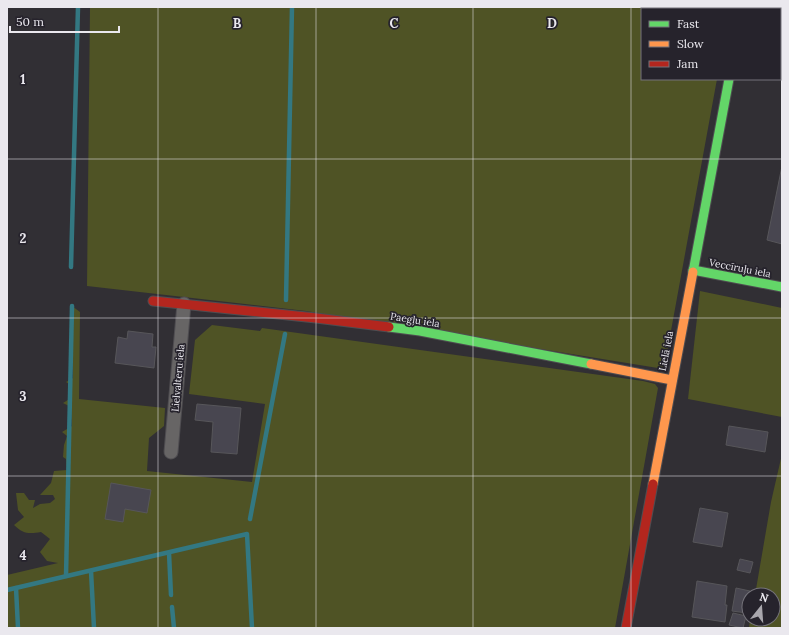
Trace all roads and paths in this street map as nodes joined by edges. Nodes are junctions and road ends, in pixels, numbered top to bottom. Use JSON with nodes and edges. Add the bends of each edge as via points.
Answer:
{"nodes":[{"id":1,"x":729,"y":80,"type":"edge"},
{"id":2,"x":693,"y":270,"type":"junction"},
{"id":3,"x":782,"y":287,"type":"edge"},
{"id":4,"x":153,"y":301,"type":"dead end"},
{"id":5,"x":184,"y":304,"type":"junction"},
{"id":6,"x":672,"y":380,"type":"junction"},
{"id":7,"x":171,"y":452,"type":"dead end"},
{"id":8,"x":626,"y":628,"type":"edge"}],
"edges":[{"from":1,"to":2,"type":"street","name":"Lielā iela"},
{"from":2,"to":3,"type":"street","name":"Veccīruļu iela"},
{"from":2,"to":6,"type":"street","name":"Lielā iela"},
{"from":4,"to":5,"type":"street","name":"Paegļu iela"},
{"from":5,"to":6,"type":"street","name":"Paegļu iela","via":[[420,331]]},
{"from":5,"to":7,"type":"street","name":"Lielvalteru iela"},
{"from":6,"to":8,"type":"street","name":"Lielā iela"}]}
